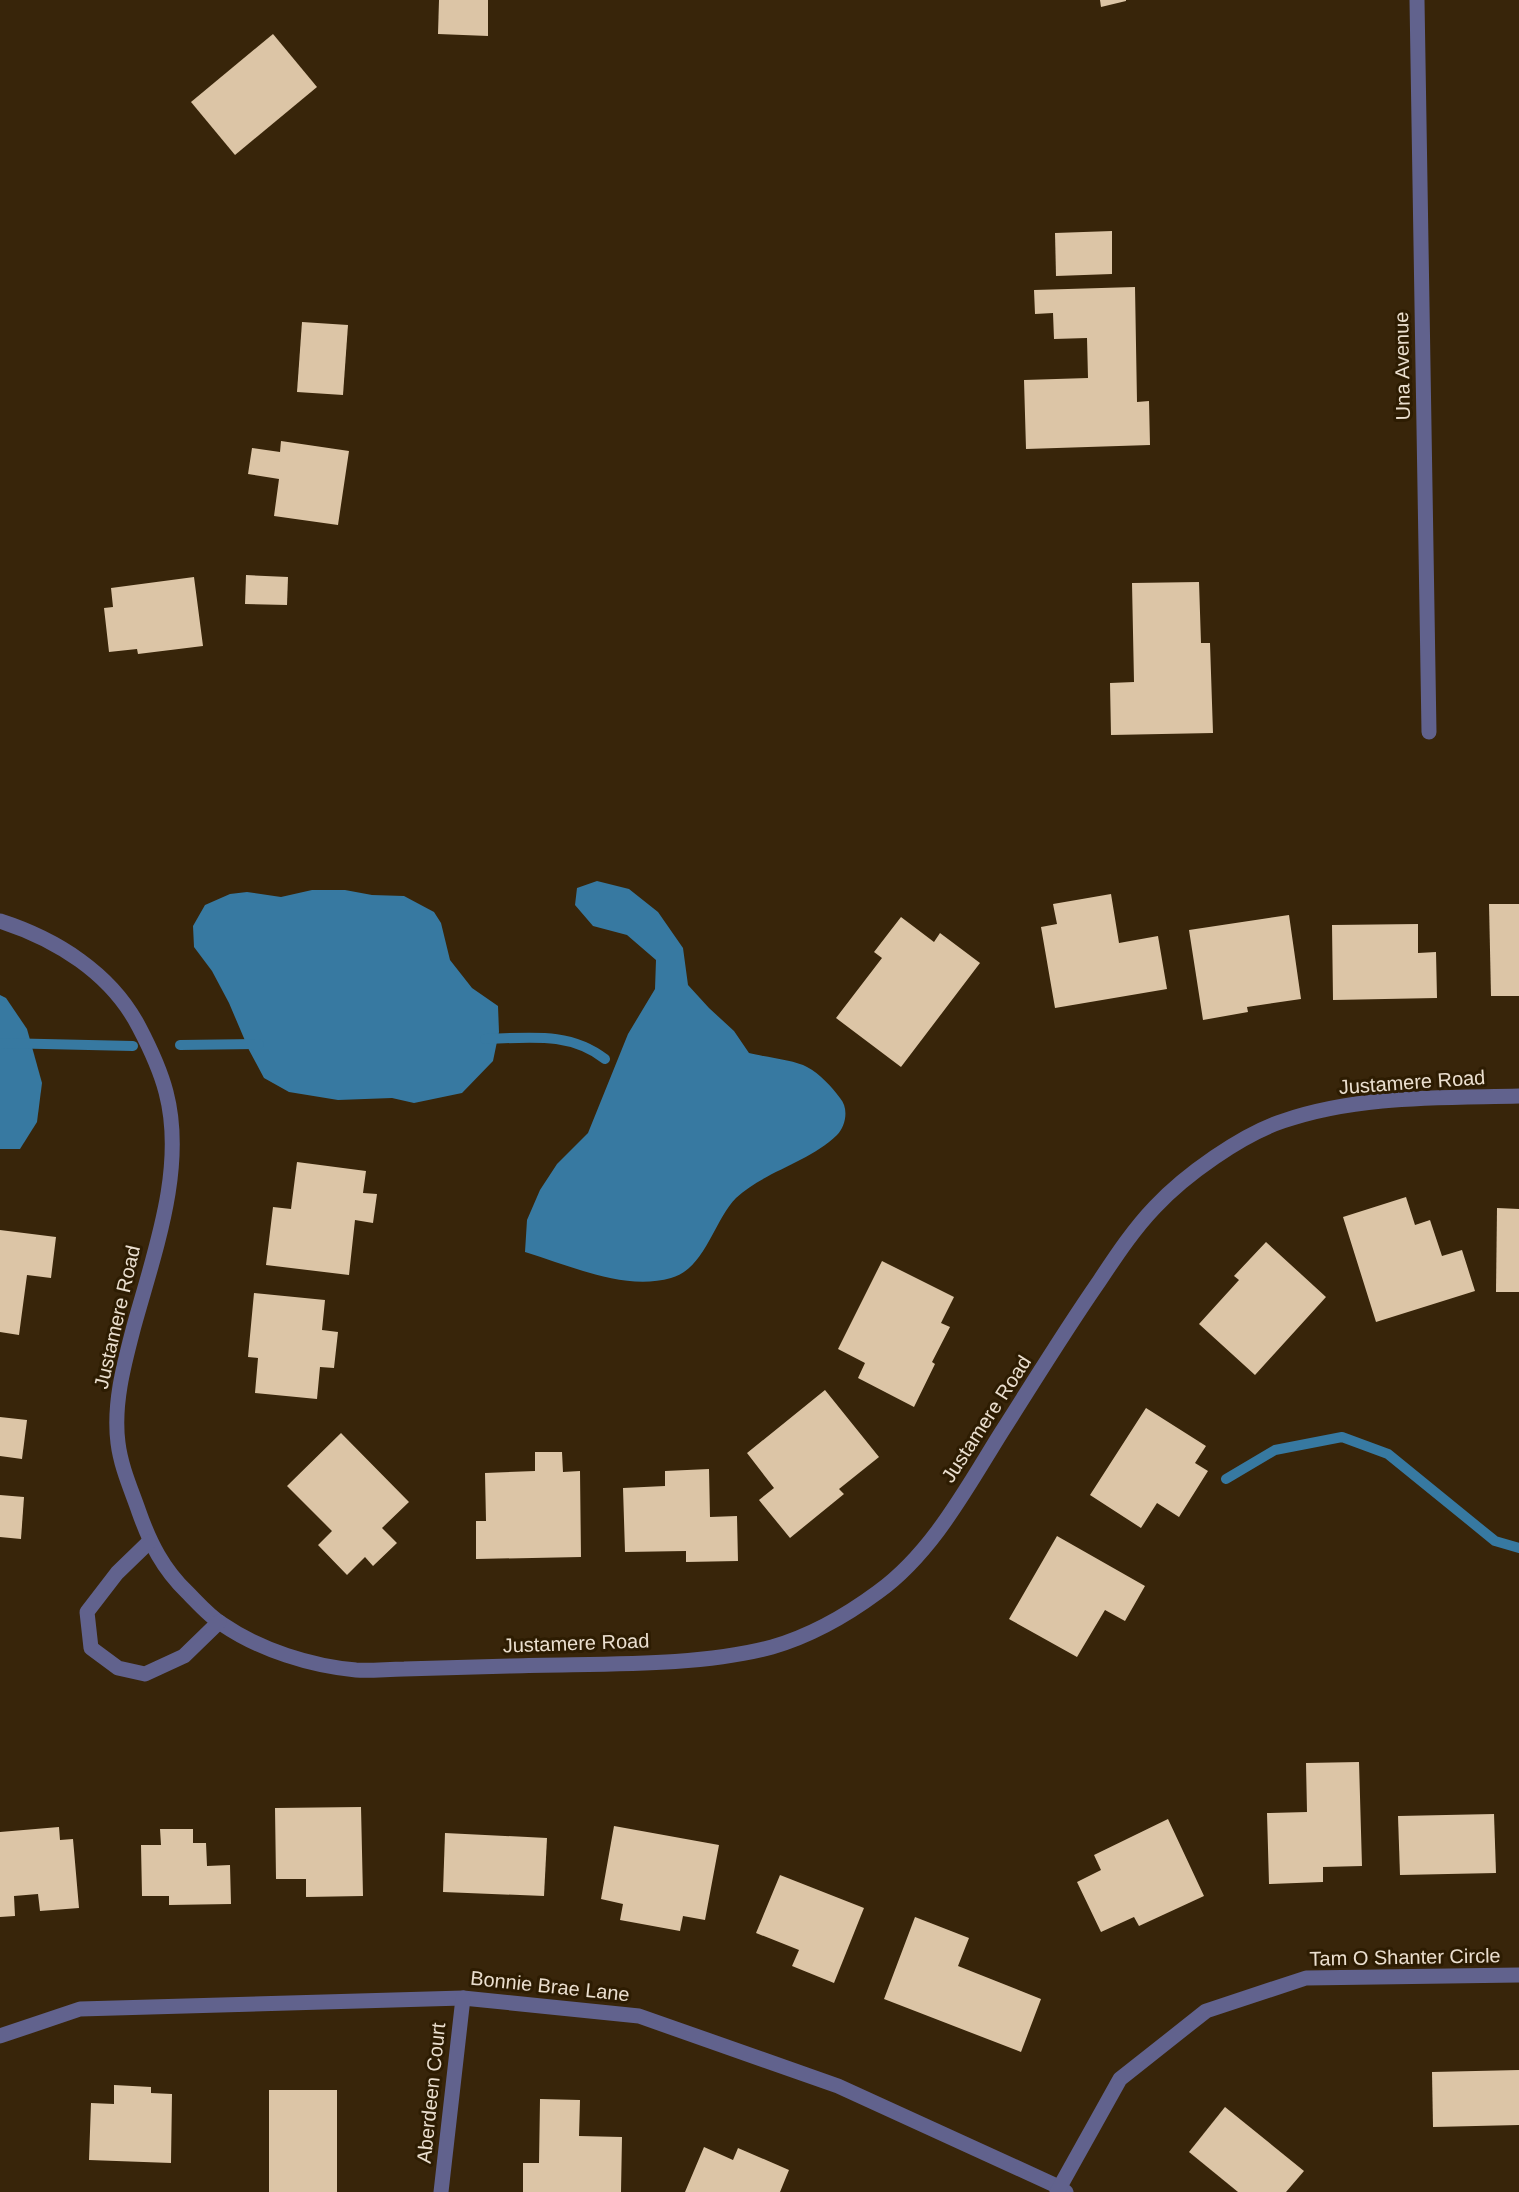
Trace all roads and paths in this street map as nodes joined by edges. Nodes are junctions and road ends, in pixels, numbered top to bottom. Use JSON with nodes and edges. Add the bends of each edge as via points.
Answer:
{"nodes":[{"id":1,"x":1417,"y":0,"type":"edge"},
{"id":2,"x":1429,"y":732,"type":"dead end"},
{"id":3,"x":0,"y":921,"type":"edge"},
{"id":4,"x":1519,"y":1096,"type":"edge"},
{"id":5,"x":149,"y":1542,"type":"junction"},
{"id":6,"x":219,"y":1622,"type":"junction"},
{"id":7,"x":1519,"y":1976,"type":"edge"},
{"id":8,"x":463,"y":1998,"type":"junction"},
{"id":9,"x":0,"y":2036,"type":"edge"},
{"id":10,"x":1061,"y":2190,"type":"edge"},
{"id":11,"x":441,"y":2192,"type":"edge"}],
"edges":[{"from":1,"to":2,"type":"street","name":"Una Avenue"},
{"from":3,"to":5,"type":"street","name":"Justamere Road","via":[[74,956],[108,986],[134,1017],[166,1091],[171,1163],[167,1199],[125,1361],[117,1413],[123,1467]]},
{"from":4,"to":6,"type":"street","name":"Justamere Road","via":[[1351,1104],[1285,1120],[1216,1156],[1160,1201],[1132,1233],[920,1553],[882,1589],[834,1621],[777,1645],[725,1657],[654,1662],[358,1670],[301,1660],[253,1642]]},
{"from":5,"to":6,"type":"street","name":"Justamere Road","via":[[173,1578]]},
{"from":5,"to":6,"type":"street","via":[[87,1612],[91,1648],[118,1668],[145,1674],[184,1656]]},
{"from":7,"to":10,"type":"street","name":"Tam O Shanter Circle","via":[[1306,1978],[1206,2011],[1120,2079]]},
{"from":8,"to":9,"type":"street","name":"Bonnie Brae Lane","via":[[80,2009]]},
{"from":8,"to":10,"type":"street","name":"Bonnie Brae Lane","via":[[639,2016],[838,2086]]},
{"from":8,"to":11,"type":"street","name":"Aberdeen Court"}]}
